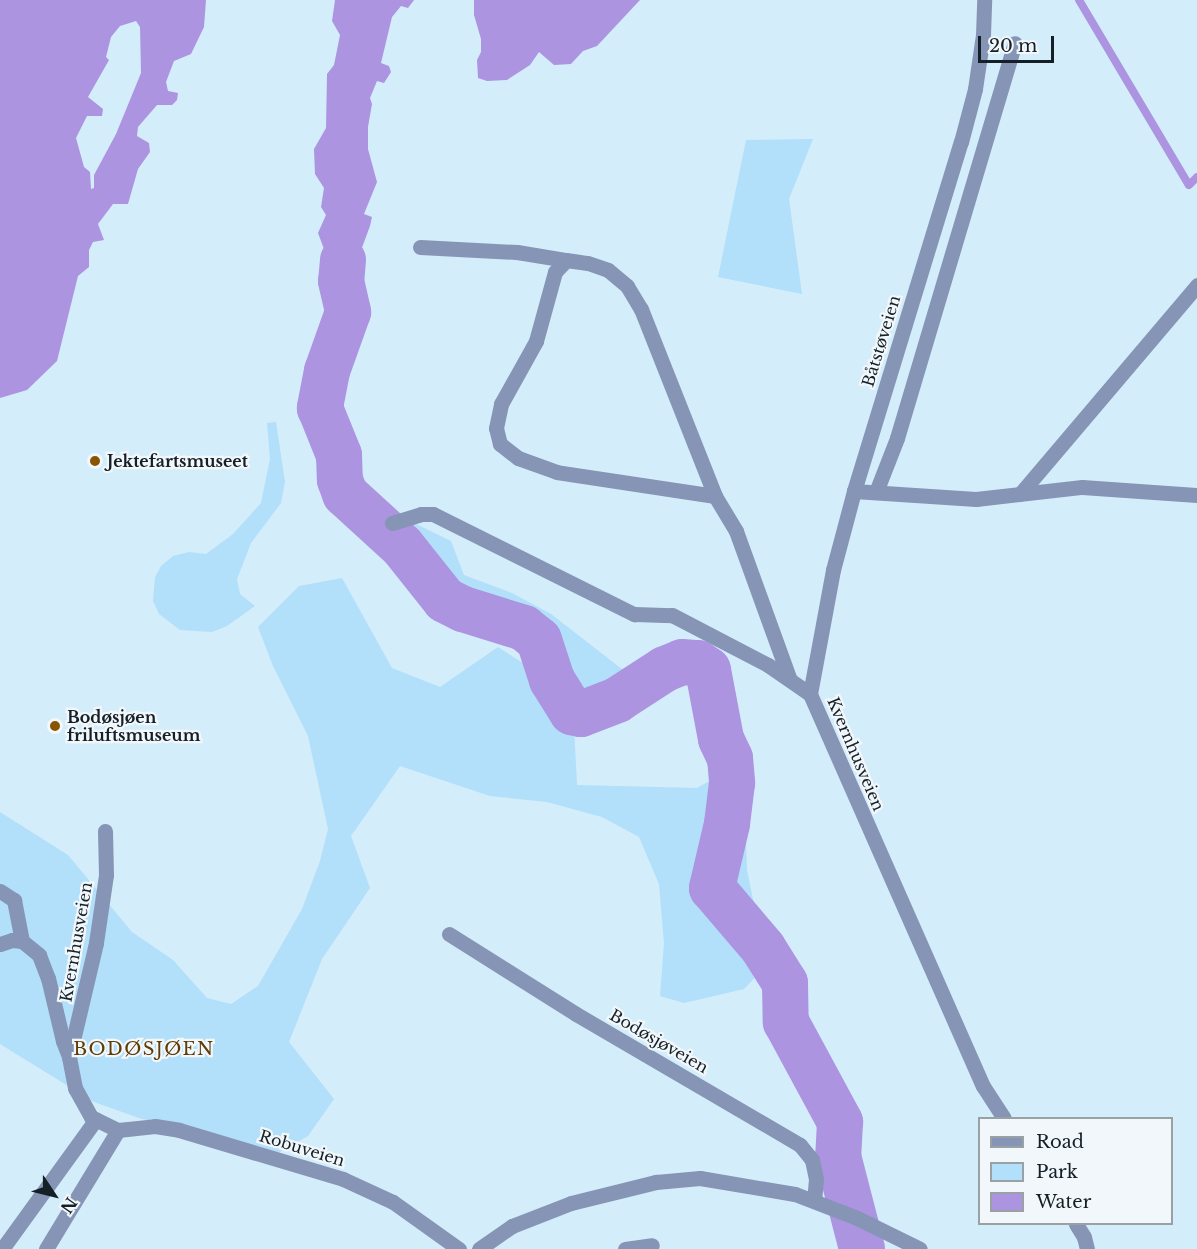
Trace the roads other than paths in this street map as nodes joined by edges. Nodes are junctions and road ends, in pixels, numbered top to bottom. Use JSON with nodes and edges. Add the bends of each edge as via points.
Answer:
{"nodes":[{"id":1,"x":984,"y":0,"type":"edge"},
{"id":2,"x":1016,"y":43,"type":"dead end"},
{"id":3,"x":420,"y":247,"type":"dead end"},
{"id":4,"x":566,"y":260,"type":"junction"},
{"id":5,"x":1197,"y":285,"type":"edge"},
{"id":6,"x":854,"y":491,"type":"junction"},
{"id":7,"x":876,"y":492,"type":"junction"},
{"id":8,"x":1020,"y":494,"type":"junction"},
{"id":9,"x":1197,"y":495,"type":"edge"},
{"id":10,"x":715,"y":496,"type":"junction"},
{"id":11,"x":392,"y":523,"type":"dead end"},
{"id":12,"x":790,"y":681,"type":"junction"},
{"id":13,"x":810,"y":694,"type":"junction"},
{"id":14,"x":105,"y":831,"type":"dead end"},
{"id":15,"x":0,"y":891,"type":"edge"},
{"id":16,"x":449,"y":934,"type":"dead end"},
{"id":17,"x":22,"y":941,"type":"junction"},
{"id":18,"x":0,"y":944,"type":"edge"},
{"id":19,"x":69,"y":1057,"type":"junction"},
{"id":20,"x":1003,"y":1117,"type":"edge"},
{"id":21,"x":96,"y":1119,"type":"junction"},
{"id":22,"x":118,"y":1130,"type":"junction"},
{"id":23,"x":814,"y":1201,"type":"junction"},
{"id":24,"x":1077,"y":1225,"type":"edge"},
{"id":25,"x":652,"y":1245,"type":"dead end"},
{"id":26,"x":2,"y":1249,"type":"edge"},
{"id":27,"x":46,"y":1249,"type":"edge"},
{"id":28,"x":459,"y":1249,"type":"edge"},
{"id":29,"x":479,"y":1249,"type":"edge"},
{"id":30,"x":625,"y":1249,"type":"edge"},
{"id":31,"x":920,"y":1249,"type":"edge"},
{"id":32,"x":1087,"y":1249,"type":"edge"}],
"edges":[{"from":1,"to":6,"type":"street","name":"Båtstøveien","via":[[975,89],[962,142]]},
{"from":2,"to":7,"type":"street","via":[[897,438]]},
{"from":3,"to":4,"type":"street","via":[[517,252]]},
{"from":4,"to":10,"type":"street","via":[[608,270],[627,285],[641,309]]},
{"from":4,"to":10,"type":"street","via":[[555,272],[536,341],[501,404],[496,428],[500,444],[518,458],[557,472]]},
{"from":5,"to":8,"type":"street"},
{"from":6,"to":7,"type":"street"},
{"from":6,"to":13,"type":"street","name":"Båtstøveien"},
{"from":7,"to":8,"type":"street","via":[[976,499]]},
{"from":8,"to":9,"type":"street","via":[[1082,487]]},
{"from":10,"to":12,"type":"street","via":[[736,531]]},
{"from":11,"to":12,"type":"street","name":"Kvernhusveien","via":[[434,514],[634,614],[672,615],[768,665]]},
{"from":12,"to":13,"type":"street","name":"Kvernhusveien"},
{"from":13,"to":20,"type":"street","name":"Kvernhusveien","via":[[983,1086]]},
{"from":14,"to":19,"type":"street","name":"Kvernhusveien","via":[[106,875],[96,943]]},
{"from":15,"to":17,"type":"street","via":[[14,900]]},
{"from":16,"to":23,"type":"street","name":"Bodøsjøveien","via":[[576,1014],[800,1145],[812,1160],[816,1179]]},
{"from":17,"to":18,"type":"street"},
{"from":17,"to":19,"type":"street","name":"Kvernhusveien","via":[[39,955]]},
{"from":19,"to":21,"type":"street","name":"Kvernhusveien","via":[[75,1088],[91,1117]]},
{"from":21,"to":22,"type":"street","name":"Kvernhusveien"},
{"from":21,"to":26,"type":"street"},
{"from":22,"to":27,"type":"street"},
{"from":22,"to":28,"type":"street","name":"Robuveien","via":[[155,1126],[179,1130],[343,1179],[393,1202]]},
{"from":23,"to":29,"type":"street","via":[[700,1178],[656,1182],[561,1207],[512,1226]]},
{"from":23,"to":31,"type":"street"},
{"from":24,"to":32,"type":"street"},
{"from":25,"to":30,"type":"street"}]}
